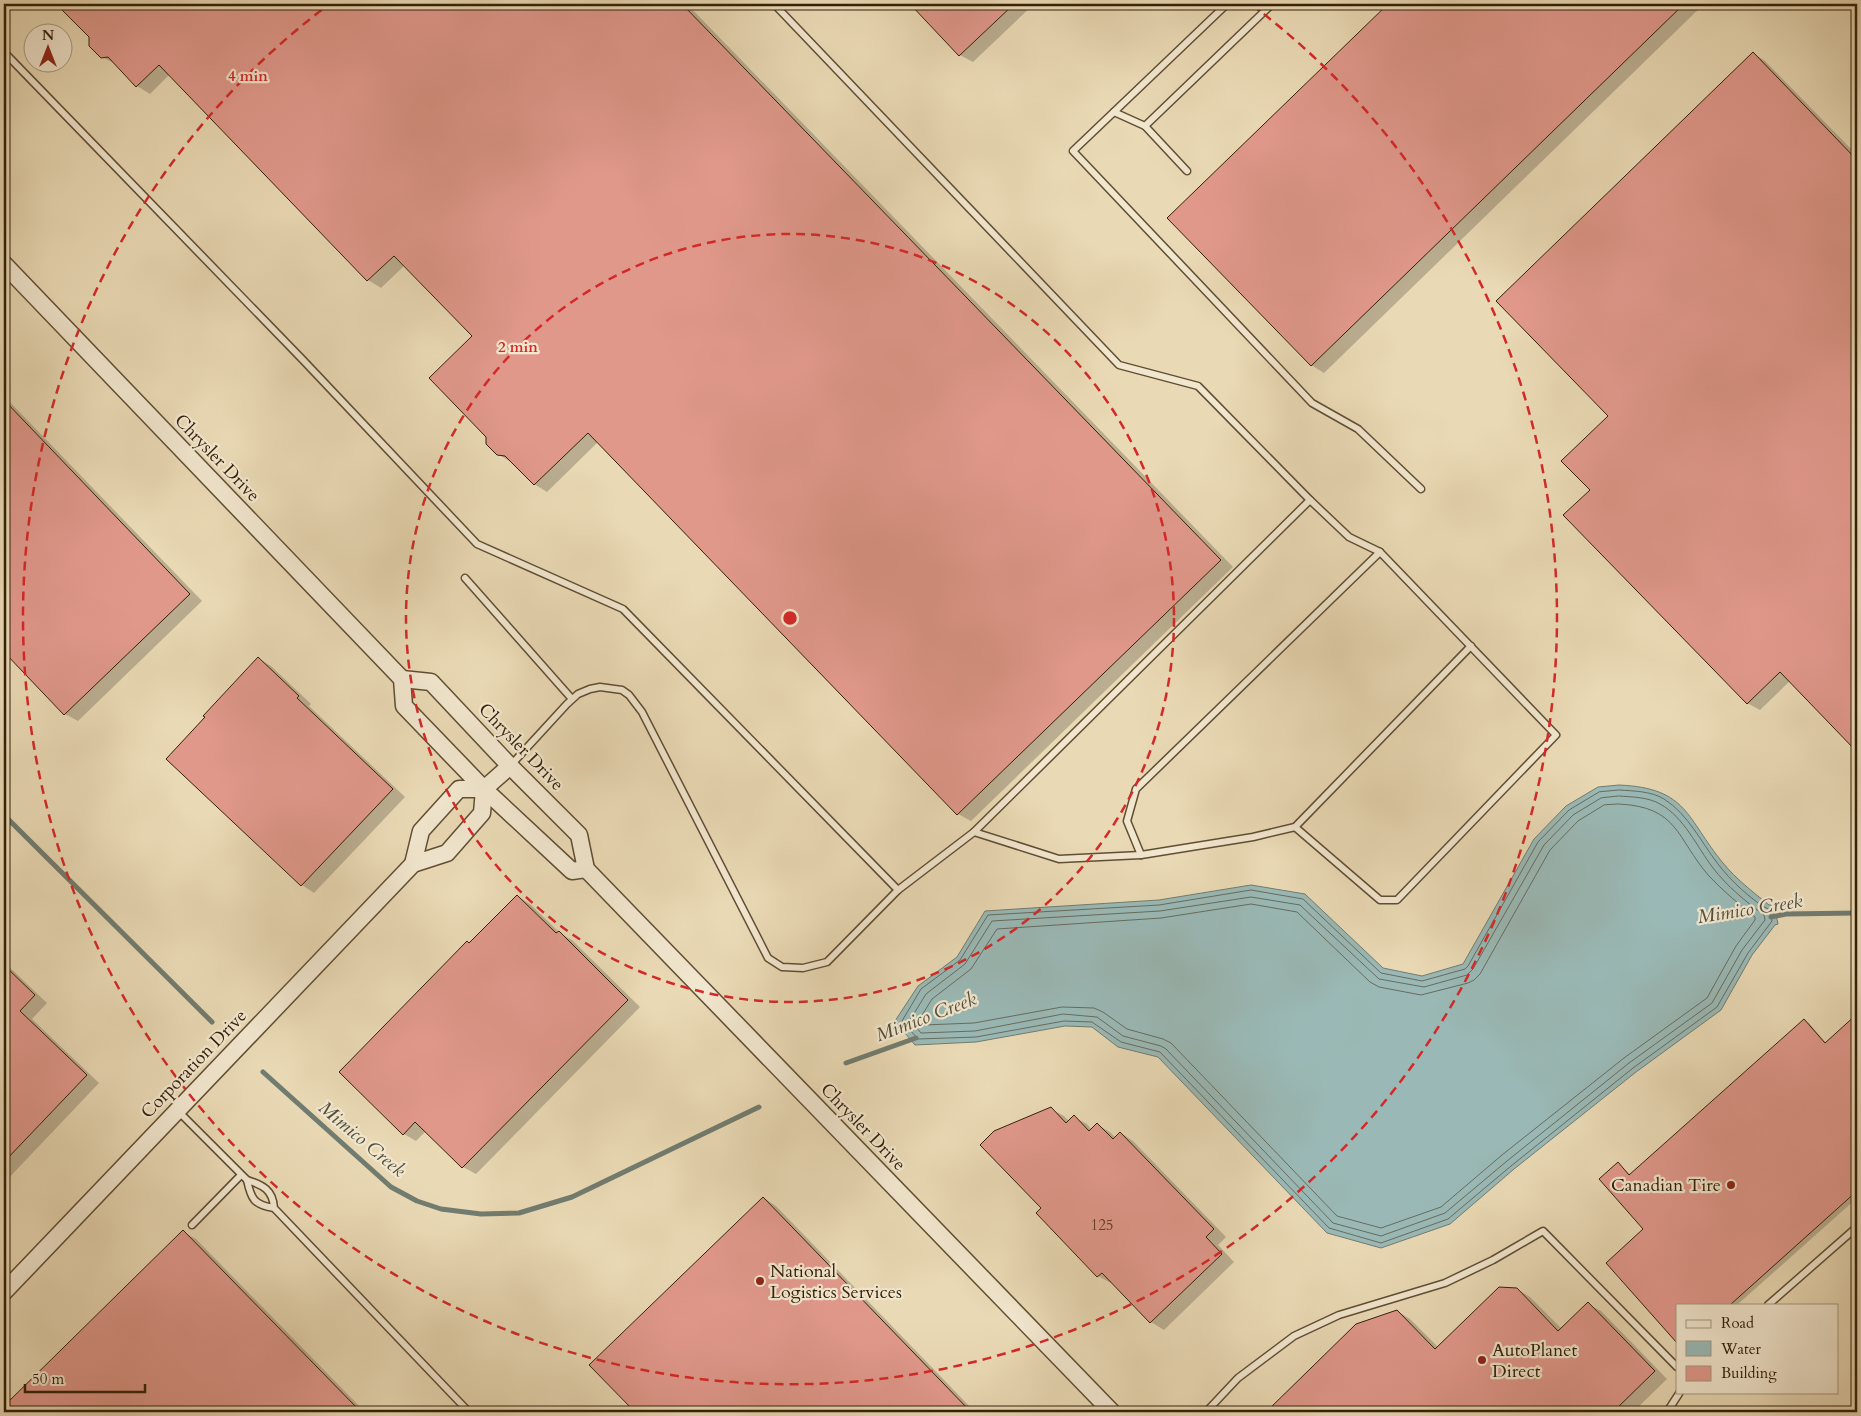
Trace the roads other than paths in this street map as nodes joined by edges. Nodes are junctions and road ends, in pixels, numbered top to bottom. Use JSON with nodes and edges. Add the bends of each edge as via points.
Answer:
{"nodes":[{"id":1,"x":774,"y":4,"type":"edge"},
{"id":2,"x":1227,"y":4,"type":"edge"},
{"id":3,"x":1272,"y":4,"type":"edge"},
{"id":4,"x":4,"y":52,"type":"edge"},
{"id":5,"x":1114,"y":112,"type":"junction"},
{"id":6,"x":1145,"y":126,"type":"junction"},
{"id":7,"x":1187,"y":171,"type":"dead end"},
{"id":8,"x":4,"y":264,"type":"edge"},
{"id":9,"x":1421,"y":489,"type":"dead end"},
{"id":10,"x":1310,"y":500,"type":"junction"},
{"id":11,"x":1380,"y":552,"type":"junction"},
{"id":12,"x":465,"y":578,"type":"dead end"},
{"id":13,"x":1471,"y":646,"type":"junction"},
{"id":14,"x":402,"y":679,"type":"junction"},
{"id":15,"x":572,"y":699,"type":"junction"},
{"id":16,"x":510,"y":766,"type":"junction"},
{"id":17,"x":484,"y":788,"type":"junction"},
{"id":18,"x":1295,"y":827,"type":"junction"},
{"id":19,"x":974,"y":832,"type":"junction"},
{"id":20,"x":1141,"y":855,"type":"junction"},
{"id":21,"x":413,"y":864,"type":"junction"},
{"id":22,"x":586,"y":869,"type":"junction"},
{"id":23,"x":898,"y":890,"type":"junction"},
{"id":24,"x":178,"y":1111,"type":"junction"},
{"id":25,"x":241,"y":1175,"type":"junction"},
{"id":26,"x":247,"y":1180,"type":"junction"},
{"id":27,"x":274,"y":1208,"type":"junction"},
{"id":28,"x":192,"y":1225,"type":"dead end"},
{"id":29,"x":1857,"y":1227,"type":"edge"},
{"id":30,"x":4,"y":1292,"type":"edge"},
{"id":31,"x":1769,"y":1304,"type":"edge"},
{"id":32,"x":1676,"y":1366,"type":"edge"},
{"id":33,"x":1679,"y":1394,"type":"edge"},
{"id":34,"x":469,"y":1412,"type":"edge"},
{"id":35,"x":1112,"y":1412,"type":"edge"},
{"id":36,"x":1206,"y":1412,"type":"edge"},
{"id":37,"x":1667,"y":1412,"type":"edge"}],
"edges":[{"from":1,"to":10,"type":"lane","via":[[1119,365],[1198,386]]},
{"from":2,"to":5,"type":"lane"},
{"from":3,"to":6,"type":"lane"},
{"from":4,"to":23,"type":"lane","via":[[476,544],[623,609]]},
{"from":5,"to":6,"type":"lane"},
{"from":5,"to":9,"type":"lane","via":[[1073,151],[1312,403],[1358,429]]},
{"from":6,"to":7,"type":"lane"},
{"from":8,"to":14,"type":"street","name":"Chrysler Drive"},
{"from":10,"to":11,"type":"lane","via":[[1349,537]]},
{"from":10,"to":19,"type":"lane"},
{"from":11,"to":13,"type":"lane"},
{"from":11,"to":20,"type":"lane","via":[[1136,788],[1127,820]]},
{"from":12,"to":15,"type":"lane"},
{"from":13,"to":18,"type":"lane"},
{"from":13,"to":18,"type":"lane","via":[[1556,735],[1397,900],[1380,900]]},
{"from":14,"to":16,"type":"street","name":"Chrysler Drive","via":[[430,682]]},
{"from":14,"to":17,"type":"street","via":[[404,706]]},
{"from":15,"to":16,"type":"lane"},
{"from":15,"to":23,"type":"lane","via":[[600,686],[622,690],[636,702],[768,958],[782,967],[803,968],[827,962]]},
{"from":16,"to":17,"type":"street"},
{"from":16,"to":22,"type":"street","name":"Chrysler Drive","via":[[579,836]]},
{"from":17,"to":21,"type":"street","name":"Corporation Drive","via":[[482,813],[447,853]]},
{"from":17,"to":21,"type":"street","name":"Corporation Drive","via":[[459,789],[421,831]]},
{"from":17,"to":22,"type":"street","via":[[572,871]]},
{"from":18,"to":20,"type":"lane"},
{"from":19,"to":20,"type":"lane","via":[[1058,859]]},
{"from":19,"to":23,"type":"lane"},
{"from":21,"to":24,"type":"street","name":"Corporation Drive"},
{"from":22,"to":35,"type":"street","name":"Chrysler Drive"},
{"from":24,"to":25,"type":"lane"},
{"from":24,"to":30,"type":"street","name":"Corporation Drive"},
{"from":25,"to":26,"type":"lane"},
{"from":25,"to":28,"type":"lane"},
{"from":26,"to":27,"type":"lane","via":[[260,1184],[272,1196]]},
{"from":26,"to":27,"type":"lane","via":[[250,1194],[261,1206]]},
{"from":27,"to":34,"type":"lane"},
{"from":29,"to":31,"type":"lane"},
{"from":32,"to":36,"type":"lane","via":[[1543,1231],[1446,1284],[1339,1315],[1294,1336],[1238,1378]]},
{"from":33,"to":37,"type":"lane"}]}
